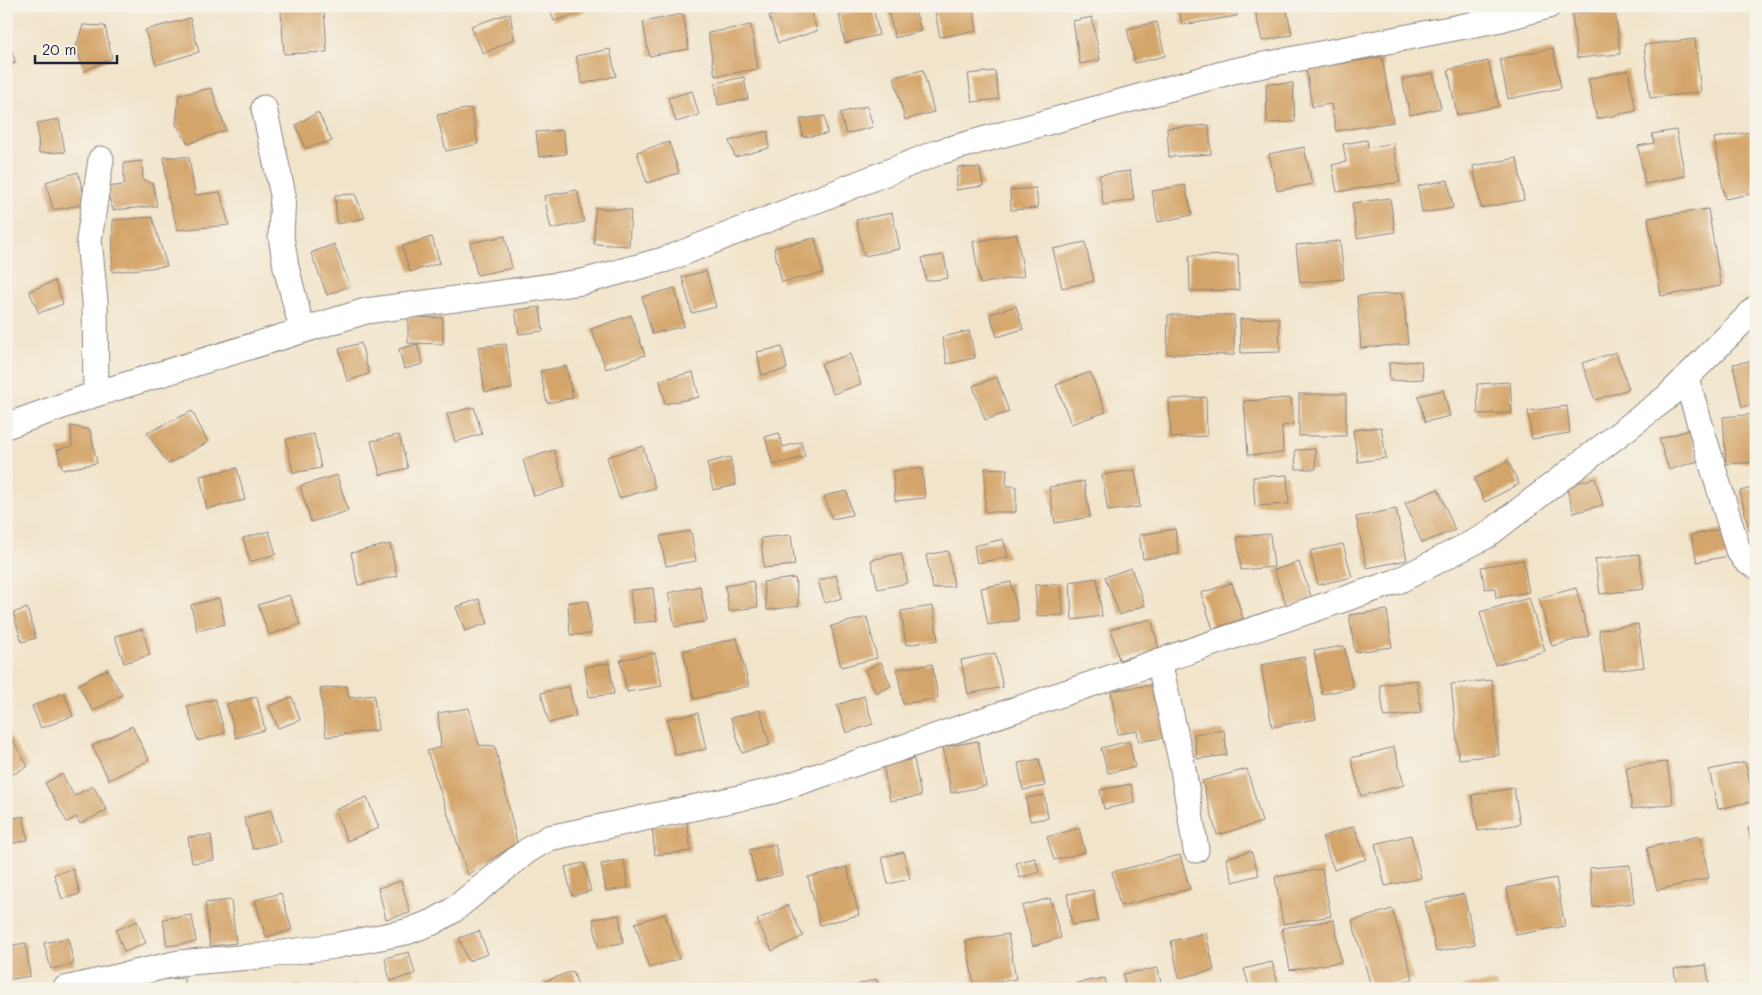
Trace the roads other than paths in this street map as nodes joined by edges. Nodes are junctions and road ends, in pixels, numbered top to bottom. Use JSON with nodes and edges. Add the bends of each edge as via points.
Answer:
{"nodes":[{"id":1,"x":1548,"y":6,"type":"edge"},
{"id":2,"x":264,"y":108,"type":"dead end"},
{"id":3,"x":101,"y":159,"type":"dead end"},
{"id":4,"x":1756,"y":308,"type":"edge"},
{"id":5,"x":302,"y":329,"type":"junction"},
{"id":6,"x":1686,"y":378,"type":"junction"},
{"id":7,"x":96,"y":394,"type":"junction"},
{"id":8,"x":6,"y":426,"type":"edge"},
{"id":9,"x":1756,"y":566,"type":"edge"},
{"id":10,"x":1159,"y":661,"type":"junction"},
{"id":11,"x":1196,"y":850,"type":"dead end"},
{"id":12,"x":65,"y":989,"type":"edge"}],
"edges":[{"from":1,"to":5,"type":"street","via":[[1501,20],[1233,71],[939,152],[667,259],[582,282],[366,311]]},
{"from":2,"to":5,"type":"street","via":[[283,195],[281,236],[286,267]]},
{"from":3,"to":7,"type":"street","via":[[89,240],[95,301]]},
{"from":4,"to":6,"type":"street"},
{"from":5,"to":7,"type":"street"},
{"from":6,"to":9,"type":"street","via":[[1738,550],[1746,561]]},
{"from":6,"to":10,"type":"street","via":[[1666,398],[1486,536],[1398,581]]},
{"from":7,"to":8,"type":"street"},
{"from":10,"to":11,"type":"street","via":[[1183,770]]},
{"from":10,"to":12,"type":"street","via":[[773,792],[549,838],[527,851],[452,911],[406,932],[271,955],[180,963]]}]}
